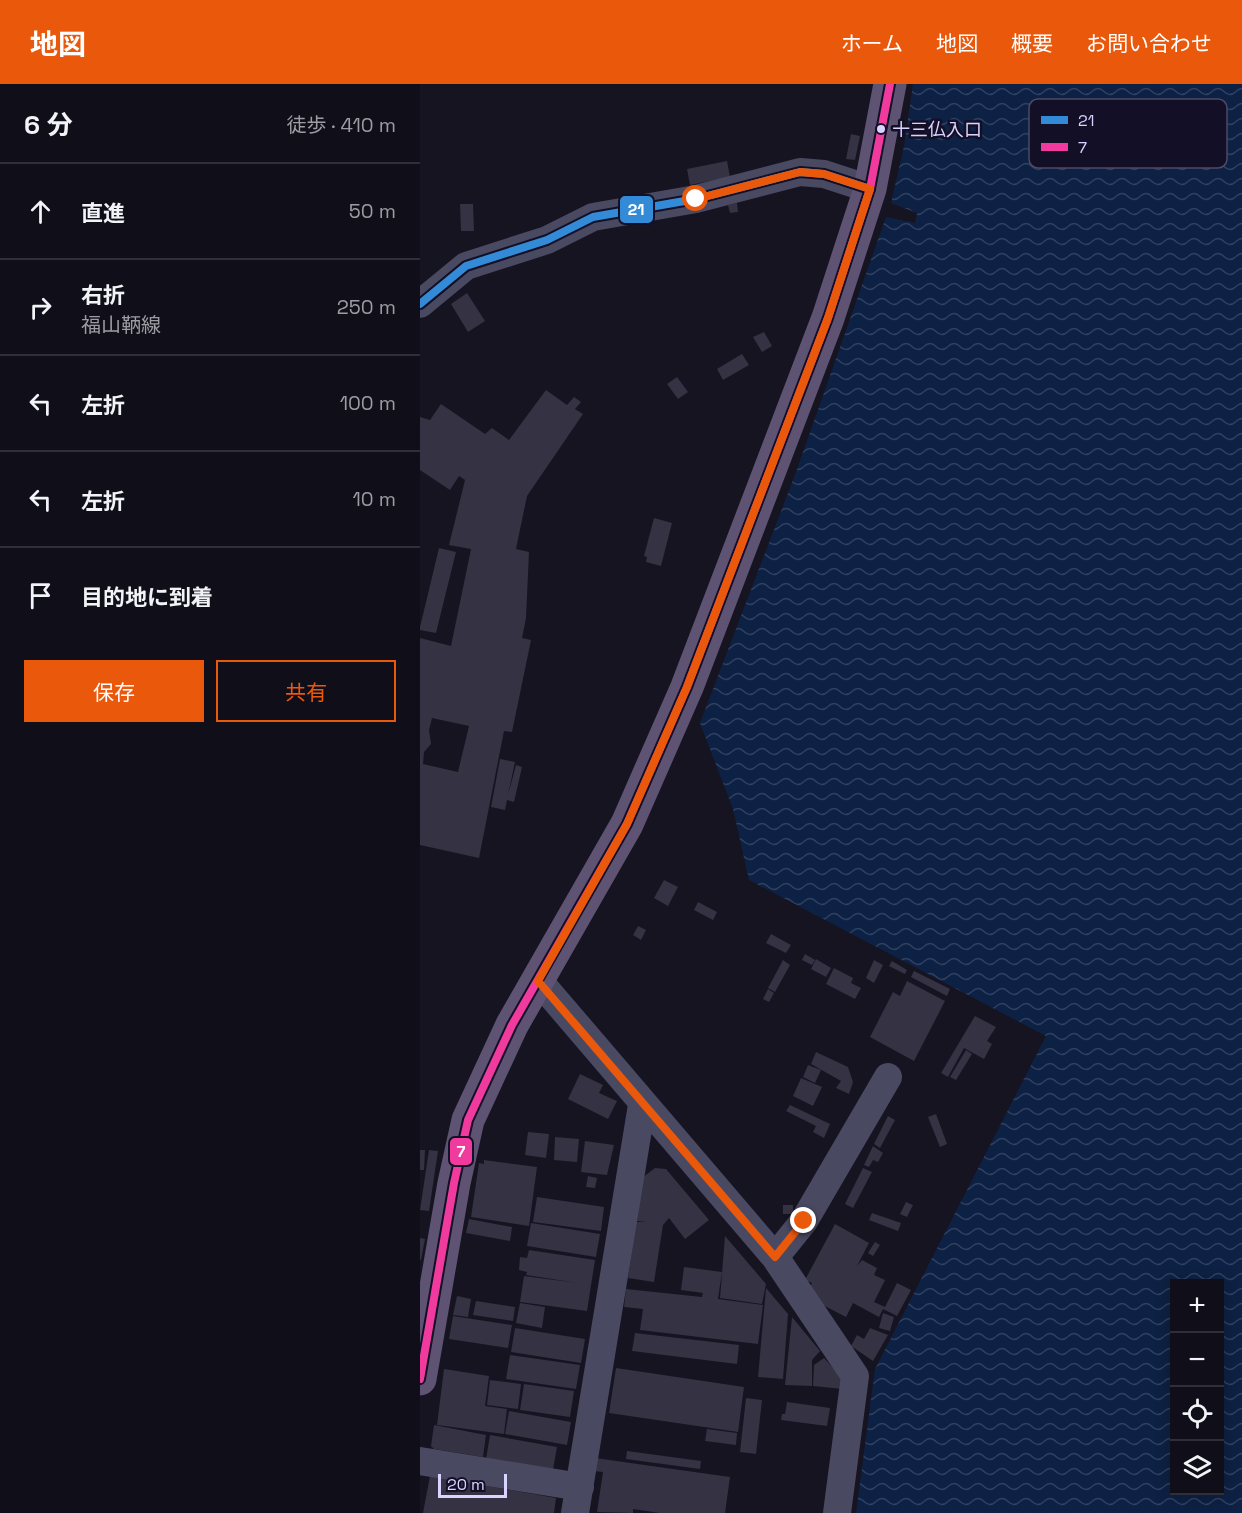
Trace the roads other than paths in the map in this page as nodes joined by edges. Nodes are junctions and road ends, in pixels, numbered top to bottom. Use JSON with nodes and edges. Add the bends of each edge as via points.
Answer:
{"nodes":[{"id":1,"x":890,"y":84,"type":"edge"},
{"id":2,"x":870,"y":189,"type":"junction"},
{"id":3,"x":420,"y":304,"type":"edge"},
{"id":4,"x":538,"y":981,"type":"junction"},
{"id":5,"x":888,"y":1077,"type":"dead end"},
{"id":6,"x":642,"y":1105,"type":"junction"},
{"id":7,"x":775,"y":1257,"type":"junction"},
{"id":8,"x":420,"y":1379,"type":"edge"},
{"id":9,"x":420,"y":1461,"type":"edge"},
{"id":10,"x":578,"y":1500,"type":"edge"},
{"id":11,"x":837,"y":1513,"type":"edge"}],
"edges":[{"from":1,"to":2,"type":"main road"},
{"from":2,"to":3,"type":"street","via":[[824,174],[800,172],[696,199],[593,217],[547,240],[466,266]]},
{"from":2,"to":4,"type":"main road","via":[[828,318],[687,687],[627,824]]},
{"from":4,"to":6,"type":"street"},
{"from":4,"to":8,"type":"main road","via":[[490,1068],[468,1120]]},
{"from":5,"to":7,"type":"street","via":[[804,1221]]},
{"from":6,"to":7,"type":"street"},
{"from":6,"to":10,"type":"street"},
{"from":7,"to":11,"type":"street","via":[[855,1376]]},
{"from":9,"to":10,"type":"street"}]}
